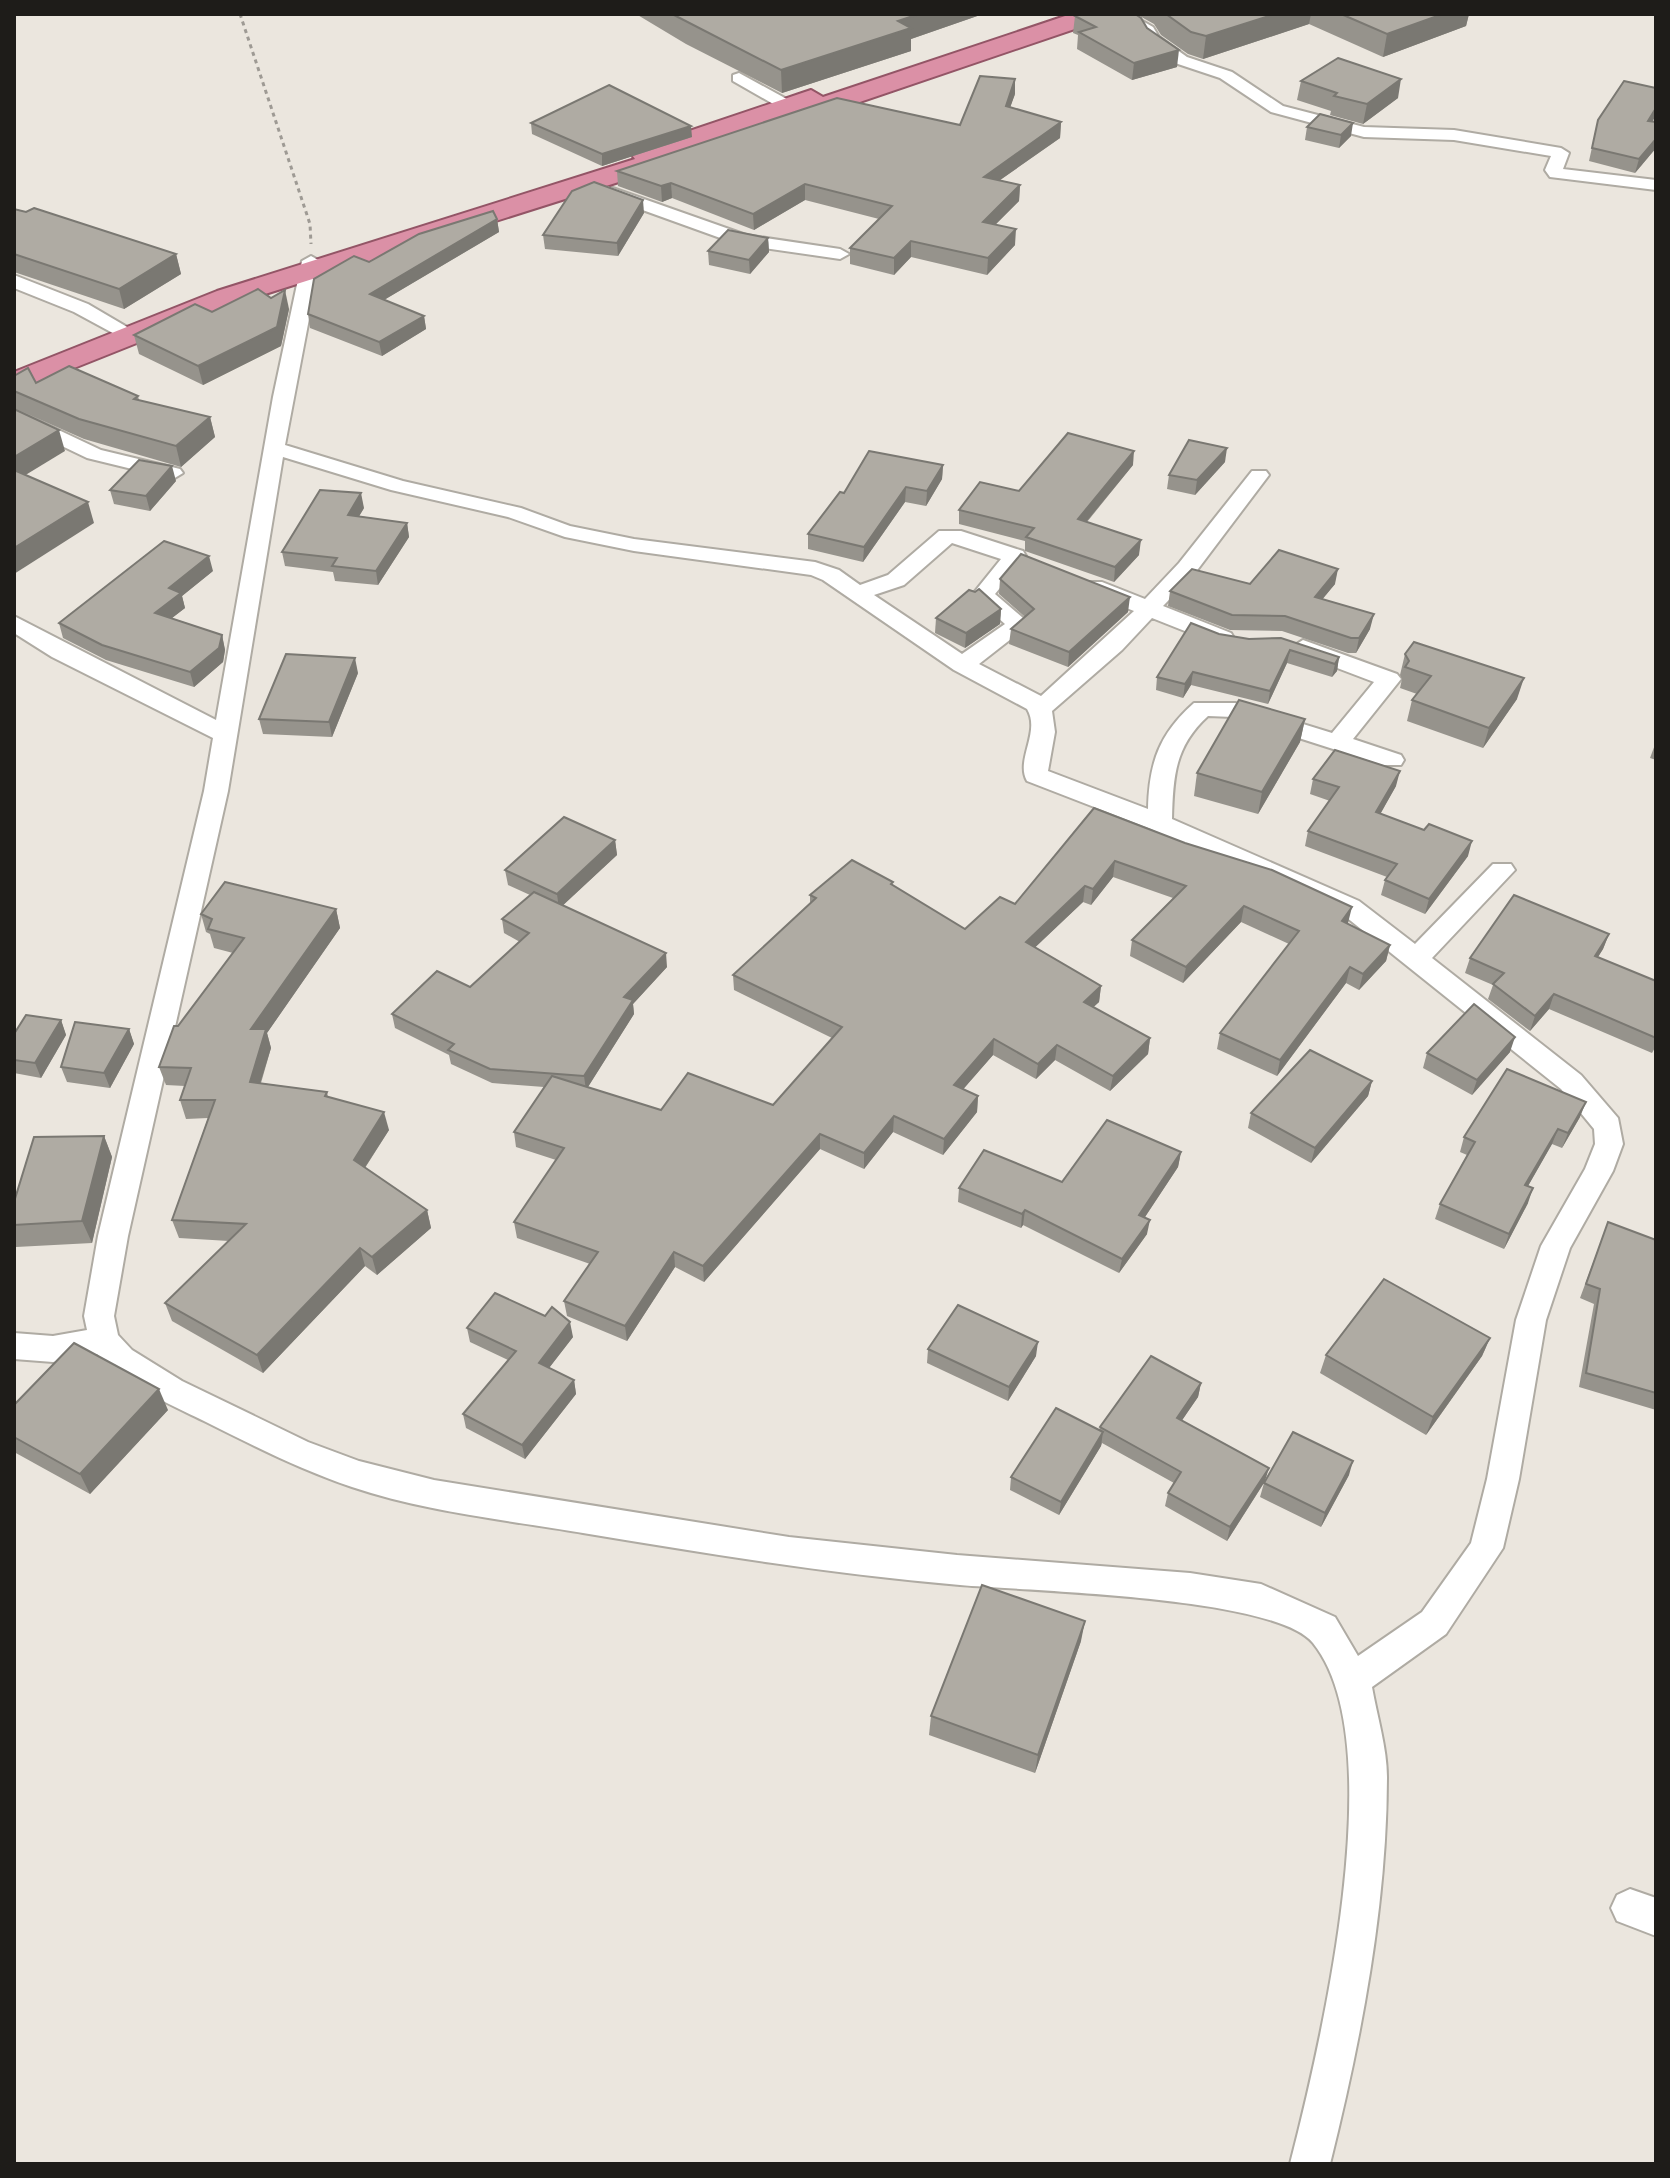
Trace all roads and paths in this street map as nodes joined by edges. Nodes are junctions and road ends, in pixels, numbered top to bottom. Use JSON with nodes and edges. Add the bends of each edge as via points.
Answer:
{"nodes":[{"id":1,"x":240,"y":14,"type":"edge"},
{"id":2,"x":1074,"y":14,"type":"edge"},
{"id":3,"x":1095,"y":14,"type":"edge"},
{"id":4,"x":1119,"y":14,"type":"edge"},
{"id":5,"x":739,"y":78,"type":"edge"},
{"id":6,"x":788,"y":106,"type":"junction"},
{"id":7,"x":586,"y":183,"type":"junction"},
{"id":8,"x":1656,"y":185,"type":"edge"},
{"id":9,"x":840,"y":254,"type":"dead end"},
{"id":10,"x":312,"y":265,"type":"junction"},
{"id":11,"x":14,"y":281,"type":"edge"},
{"id":12,"x":125,"y":331,"type":"junction"},
{"id":13,"x":14,"y":369,"type":"edge"},
{"id":14,"x":14,"y":383,"type":"edge"},
{"id":15,"x":14,"y":415,"type":"edge"},
{"id":16,"x":274,"y":448,"type":"junction"},
{"id":17,"x":173,"y":473,"type":"edge"},
{"id":18,"x":1259,"y":475,"type":"dead end"},
{"id":19,"x":1074,"y":579,"type":"edge"},
{"id":20,"x":857,"y":593,"type":"junction"},
{"id":21,"x":1148,"y":608,"type":"junction"},
{"id":22,"x":14,"y":623,"type":"edge"},
{"id":23,"x":1281,"y":641,"type":"edge"},
{"id":24,"x":1247,"y":642,"type":"edge"},
{"id":25,"x":962,"y":665,"type":"junction"},
{"id":26,"x":1040,"y":709,"type":"junction"},
{"id":27,"x":225,"y":734,"type":"junction"},
{"id":28,"x":1337,"y":743,"type":"junction"},
{"id":29,"x":1392,"y":760,"type":"dead end"},
{"id":30,"x":1160,"y":823,"type":"junction"},
{"id":31,"x":1502,"y":870,"type":"dead end"},
{"id":32,"x":1415,"y":960,"type":"junction"},
{"id":33,"x":104,"y":1340,"type":"junction"},
{"id":34,"x":14,"y":1346,"type":"edge"},
{"id":35,"x":1353,"y":1680,"type":"junction"},
{"id":36,"x":1310,"y":2164,"type":"edge"}],
"edges":[{"from":1,"to":10,"type":"path","via":[[310,224]]},
{"from":2,"to":6,"type":"highway"},
{"from":3,"to":7,"type":"highway"},
{"from":4,"to":8,"type":"street","via":[[1148,30],[1153,40],[1181,60],[1226,75],[1277,109],[1364,132],[1454,135],[1544,149],[1561,153],[1556,173]]},
{"from":5,"to":6,"type":"street"},
{"from":6,"to":10,"type":"highway"},
{"from":7,"to":9,"type":"street","via":[[743,240]]},
{"from":7,"to":10,"type":"highway"},
{"from":10,"to":12,"type":"highway"},
{"from":10,"to":16,"type":"street"},
{"from":11,"to":12,"type":"street"},
{"from":12,"to":13,"type":"highway"},
{"from":12,"to":14,"type":"highway"},
{"from":15,"to":17,"type":"street","via":[[94,454]]},
{"from":16,"to":20,"type":"street","via":[[398,486],[514,512],[565,531],[815,569]]},
{"from":16,"to":27,"type":"street"},
{"from":18,"to":21,"type":"street","via":[[1187,568]]},
{"from":19,"to":21,"type":"street"},
{"from":20,"to":25,"type":"street"},
{"from":20,"to":25,"type":"street","via":[[896,580],[947,536],[1023,559],[983,595],[1019,624]]},
{"from":21,"to":24,"type":"street","via":[[1225,639]]},
{"from":21,"to":26,"type":"street"},
{"from":22,"to":27,"type":"street","via":[[60,652]]},
{"from":23,"to":28,"type":"street","via":[[1389,679]]},
{"from":25,"to":26,"type":"street"},
{"from":26,"to":30,"type":"street","via":[[1044,722],[1036,775]]},
{"from":27,"to":33,"type":"street","via":[[113,1236],[99,1316]]},
{"from":28,"to":29,"type":"street"},
{"from":28,"to":30,"type":"street","via":[[1235,710],[1202,708],[1165,747]]},
{"from":30,"to":32,"type":"street","via":[[1350,907]]},
{"from":31,"to":32,"type":"street"},
{"from":32,"to":35,"type":"street","via":[[1571,1082],[1608,1126],[1609,1144],[1556,1246],[1531,1320],[1486,1548],[1434,1623]]},
{"from":33,"to":34,"type":"street","via":[[53,1349]]},
{"from":33,"to":35,"type":"street","via":[[121,1359],[171,1390],[297,1452],[357,1475],[434,1494],[789,1552],[1261,1599],[1323,1628]]},
{"from":35,"to":36,"type":"street","via":[[1369,1775],[1357,1927],[1330,2084]]}]}
